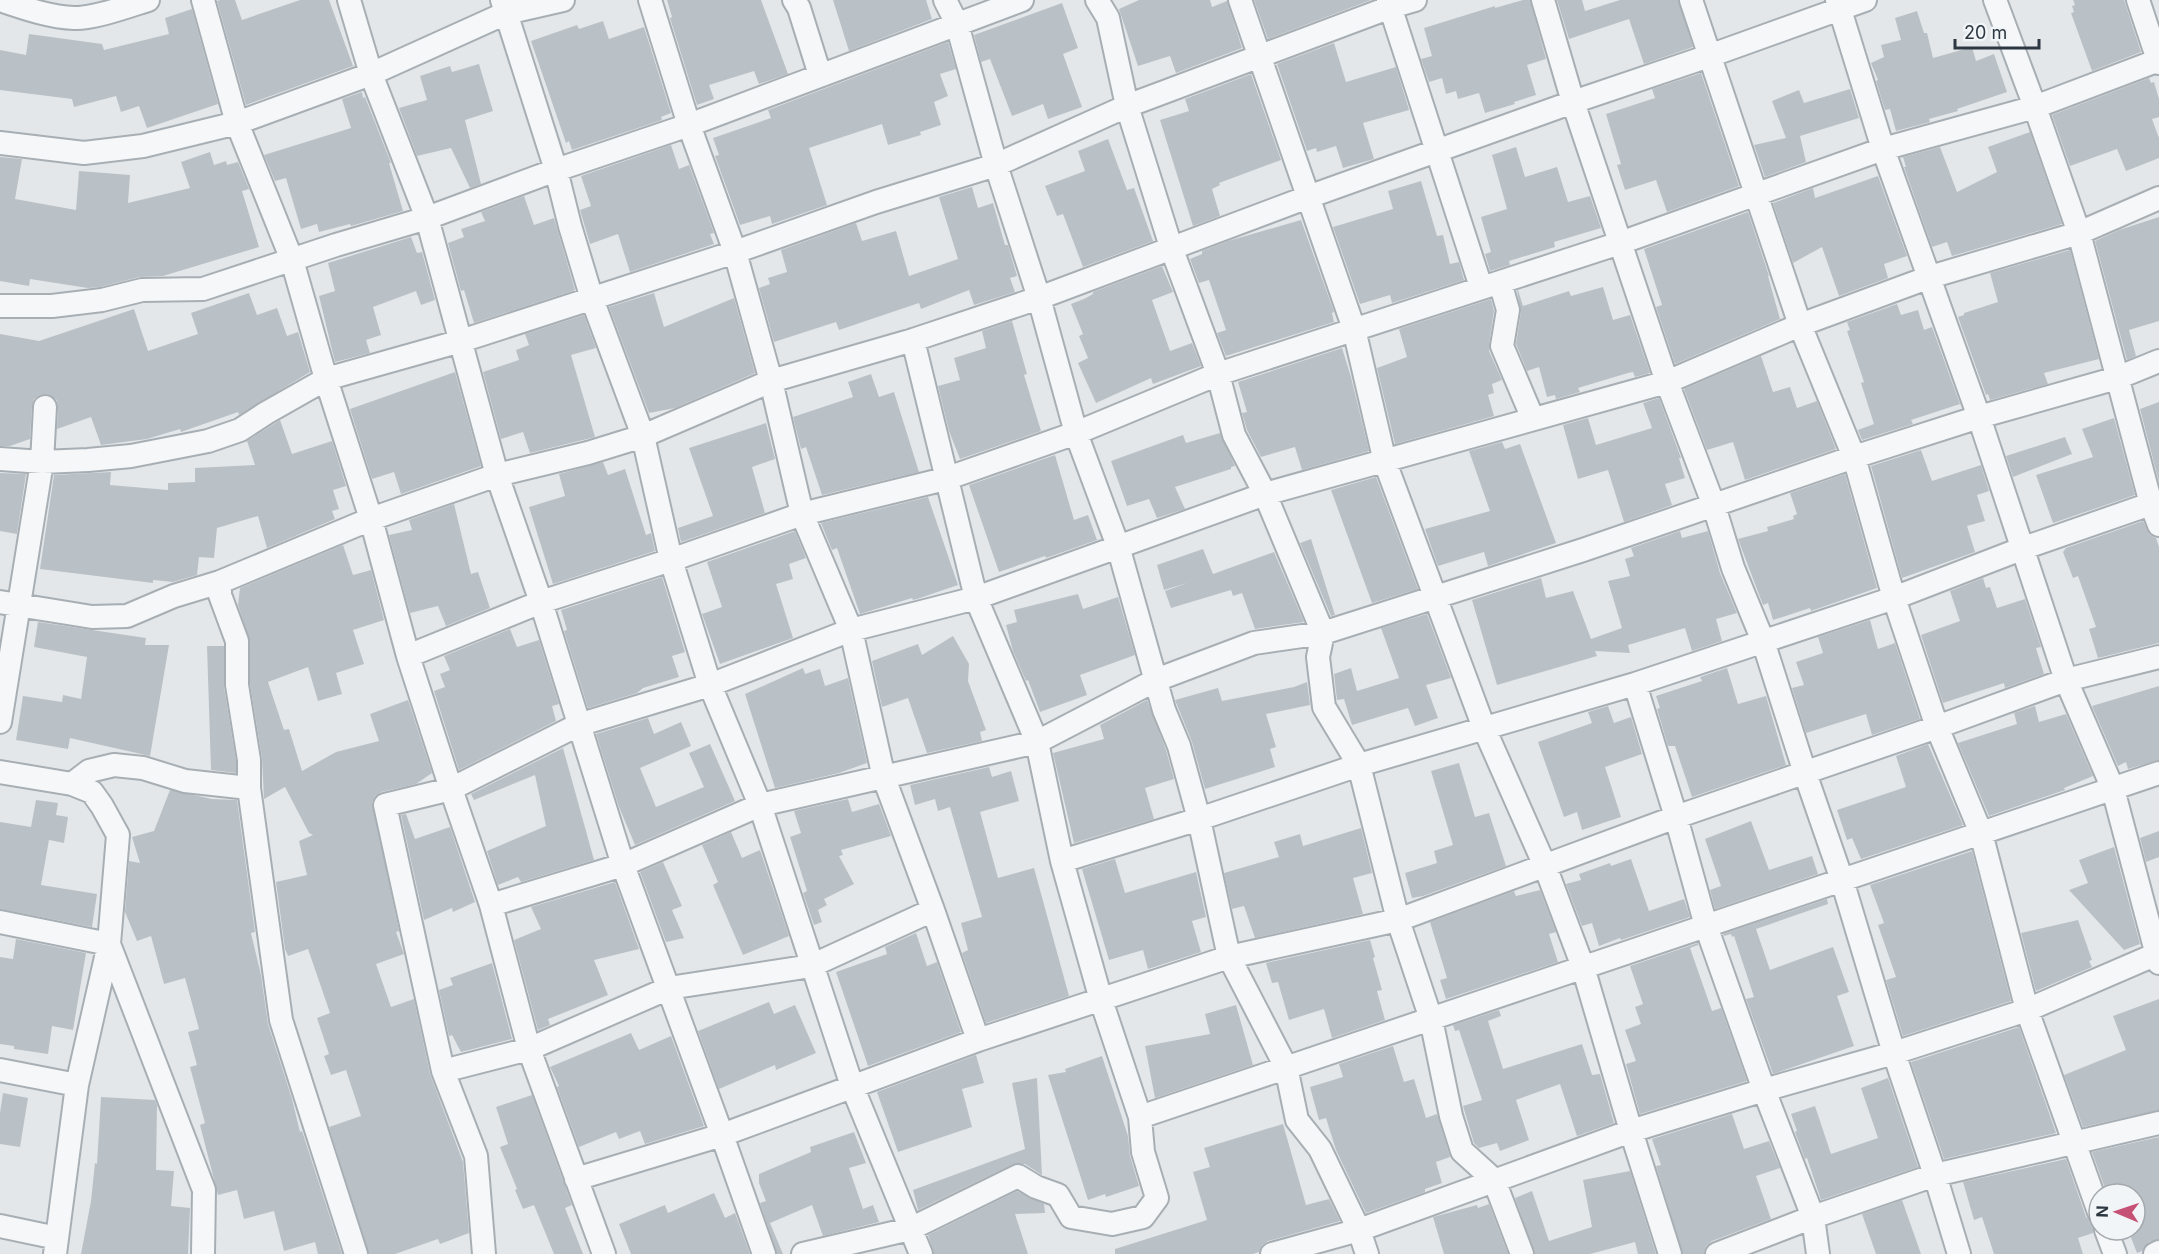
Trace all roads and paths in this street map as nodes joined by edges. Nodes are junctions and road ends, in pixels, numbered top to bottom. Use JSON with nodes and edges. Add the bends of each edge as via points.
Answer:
{"nodes":[{"id":1,"x":0,"y":0,"type":"edge"},
{"id":2,"x":148,"y":0,"type":"edge"},
{"id":3,"x":203,"y":0,"type":"edge"},
{"id":4,"x":349,"y":0,"type":"edge"},
{"id":5,"x":562,"y":0,"type":"edge"},
{"id":6,"x":650,"y":0,"type":"edge"},
{"id":7,"x":794,"y":0,"type":"edge"},
{"id":8,"x":945,"y":0,"type":"edge"},
{"id":9,"x":1022,"y":0,"type":"edge"},
{"id":10,"x":1097,"y":0,"type":"edge"},
{"id":11,"x":1240,"y":0,"type":"edge"},
{"id":12,"x":1415,"y":0,"type":"edge"},
{"id":13,"x":1543,"y":0,"type":"edge"},
{"id":14,"x":1691,"y":0,"type":"edge"},
{"id":15,"x":1865,"y":0,"type":"edge"},
{"id":16,"x":1995,"y":0,"type":"edge"},
{"id":17,"x":2139,"y":0,"type":"edge"},
{"id":18,"x":1390,"y":4,"type":"edge"},
{"id":19,"x":1838,"y":4,"type":"edge"},
{"id":20,"x":504,"y":7,"type":"edge"},
{"id":21,"x":957,"y":24,"type":"junction"},
{"id":22,"x":1709,"y":56,"type":"junction"},
{"id":23,"x":1259,"y":57,"type":"junction"},
{"id":24,"x":2159,"y":61,"type":"edge"},
{"id":25,"x":371,"y":74,"type":"junction"},
{"id":26,"x":820,"y":75,"type":"junction"},
{"id":27,"x":1573,"y":102,"type":"junction"},
{"id":28,"x":1127,"y":106,"type":"junction"},
{"id":29,"x":2036,"y":107,"type":"junction"},
{"id":30,"x":237,"y":123,"type":"junction"},
{"id":31,"x":689,"y":124,"type":"junction"},
{"id":32,"x":0,"y":143,"type":"edge"},
{"id":33,"x":1884,"y":149,"type":"junction"},
{"id":34,"x":1437,"y":151,"type":"junction"},
{"id":35,"x":996,"y":165,"type":"junction"},
{"id":36,"x":556,"y":170,"type":"junction"},
{"id":37,"x":1755,"y":194,"type":"junction"},
{"id":38,"x":1308,"y":197,"type":"junction"},
{"id":39,"x":2159,"y":198,"type":"edge"},
{"id":40,"x":427,"y":218,"type":"junction"},
{"id":41,"x":2079,"y":234,"type":"junction"},
{"id":42,"x":1620,"y":243,"type":"junction"},
{"id":43,"x":1171,"y":247,"type":"junction"},
{"id":44,"x":735,"y":252,"type":"junction"},
{"id":45,"x":292,"y":260,"type":"junction"},
{"id":46,"x":1930,"y":277,"type":"junction"},
{"id":47,"x":1490,"y":284,"type":"junction"},
{"id":48,"x":1039,"y":298,"type":"junction"},
{"id":49,"x":592,"y":299,"type":"junction"},
{"id":50,"x":0,"y":306,"type":"edge"},
{"id":51,"x":1800,"y":326,"type":"junction"},
{"id":52,"x":1354,"y":329,"type":"junction"},
{"id":53,"x":913,"y":340,"type":"junction"},
{"id":54,"x":461,"y":341,"type":"junction"},
{"id":55,"x":2159,"y":361,"type":"edge"},
{"id":56,"x":1218,"y":374,"type":"junction"},
{"id":57,"x":2116,"y":378,"type":"junction"},
{"id":58,"x":326,"y":379,"type":"junction"},
{"id":59,"x":771,"y":381,"type":"junction"},
{"id":60,"x":1667,"y":382,"type":"junction"},
{"id":61,"x":45,"y":407,"type":"dead end"},
{"id":62,"x":1979,"y":417,"type":"junction"},
{"id":63,"x":1533,"y":419,"type":"junction"},
{"id":64,"x":1076,"y":433,"type":"junction"},
{"id":65,"x":643,"y":436,"type":"junction"},
{"id":66,"x":1854,"y":457,"type":"junction"},
{"id":67,"x":0,"y":459,"type":"edge"},
{"id":68,"x":42,"y":462,"type":"junction"},
{"id":69,"x":1385,"y":462,"type":"junction"},
{"id":70,"x":497,"y":475,"type":"junction"},
{"id":71,"x":945,"y":479,"type":"junction"},
{"id":72,"x":1265,"y":494,"type":"junction"},
{"id":73,"x":2155,"y":502,"type":"edge"},
{"id":74,"x":1714,"y":506,"type":"junction"},
{"id":75,"x":802,"y":514,"type":"junction"},
{"id":76,"x":371,"y":519,"type":"junction"},
{"id":77,"x":2159,"y":525,"type":"edge"},
{"id":78,"x":1118,"y":546,"type":"junction"},
{"id":79,"x":2021,"y":549,"type":"junction"},
{"id":80,"x":671,"y":560,"type":"junction"},
{"id":81,"x":220,"y":582,"type":"junction"},
{"id":82,"x":1435,"y":597,"type":"junction"},
{"id":83,"x":976,"y":598,"type":"junction"},
{"id":84,"x":1894,"y":598,"type":"junction"},
{"id":85,"x":541,"y":602,"type":"junction"},
{"id":86,"x":10,"y":604,"type":"edge"},
{"id":87,"x":851,"y":630,"type":"junction"},
{"id":88,"x":1323,"y":633,"type":"junction"},
{"id":89,"x":1763,"y":640,"type":"junction"},
{"id":90,"x":408,"y":656,"type":"junction"},
{"id":91,"x":2159,"y":657,"type":"edge"},
{"id":92,"x":1156,"y":680,"type":"junction"},
{"id":93,"x":2066,"y":680,"type":"junction"},
{"id":94,"x":1635,"y":684,"type":"junction"},
{"id":95,"x":711,"y":685,"type":"junction"},
{"id":96,"x":0,"y":723,"type":"edge"},
{"id":97,"x":578,"y":725,"type":"junction"},
{"id":98,"x":1484,"y":728,"type":"junction"},
{"id":99,"x":1937,"y":728,"type":"junction"},
{"id":100,"x":1037,"y":742,"type":"junction"},
{"id":101,"x":1359,"y":765,"type":"junction"},
{"id":102,"x":0,"y":772,"type":"edge"},
{"id":103,"x":1805,"y":773,"type":"junction"},
{"id":104,"x":2159,"y":773,"type":"edge"},
{"id":105,"x":884,"y":778,"type":"junction"},
{"id":106,"x":72,"y":784,"type":"junction"},
{"id":107,"x":249,"y":788,"type":"junction"},
{"id":108,"x":451,"y":789,"type":"junction"},
{"id":109,"x":2113,"y":789,"type":"junction"},
{"id":110,"x":760,"y":805,"type":"junction"},
{"id":111,"x":1676,"y":817,"type":"junction"},
{"id":112,"x":1199,"y":819,"type":"junction"},
{"id":113,"x":1982,"y":833,"type":"junction"},
{"id":114,"x":1062,"y":861,"type":"junction"},
{"id":115,"x":623,"y":865,"type":"junction"},
{"id":116,"x":1545,"y":866,"type":"junction"},
{"id":117,"x":1842,"y":880,"type":"junction"},
{"id":118,"x":491,"y":905,"type":"junction"},
{"id":119,"x":933,"y":910,"type":"junction"},
{"id":120,"x":1398,"y":920,"type":"junction"},
{"id":121,"x":0,"y":922,"type":"edge"},
{"id":122,"x":1706,"y":926,"type":"junction"},
{"id":123,"x":109,"y":944,"type":"junction"},
{"id":124,"x":1229,"y":957,"type":"junction"},
{"id":125,"x":2158,"y":957,"type":"edge"},
{"id":126,"x":812,"y":966,"type":"junction"},
{"id":127,"x":1583,"y":967,"type":"junction"},
{"id":128,"x":669,"y":988,"type":"junction"},
{"id":129,"x":1101,"y":1000,"type":"junction"},
{"id":130,"x":2027,"y":1010,"type":"junction"},
{"id":131,"x":1431,"y":1019,"type":"junction"},
{"id":132,"x":978,"y":1040,"type":"junction"},
{"id":133,"x":529,"y":1049,"type":"junction"},
{"id":134,"x":1894,"y":1053,"type":"junction"},
{"id":135,"x":1286,"y":1067,"type":"junction"},
{"id":136,"x":0,"y":1070,"type":"edge"},
{"id":137,"x":443,"y":1071,"type":"junction"},
{"id":138,"x":77,"y":1085,"type":"junction"},
{"id":139,"x":852,"y":1086,"type":"junction"},
{"id":140,"x":1764,"y":1090,"type":"junction"},
{"id":141,"x":1140,"y":1117,"type":"junction"},
{"id":142,"x":2159,"y":1123,"type":"edge"},
{"id":143,"x":1631,"y":1131,"type":"junction"},
{"id":144,"x":723,"y":1135,"type":"junction"},
{"id":145,"x":2074,"y":1144,"type":"junction"},
{"id":146,"x":1935,"y":1175,"type":"junction"},
{"id":147,"x":576,"y":1179,"type":"junction"},
{"id":148,"x":1494,"y":1180,"type":"junction"},
{"id":149,"x":2088,"y":1182,"type":"edge"},
{"id":150,"x":1813,"y":1217,"type":"junction"},
{"id":151,"x":0,"y":1226,"type":"edge"},
{"id":152,"x":910,"y":1228,"type":"junction"},
{"id":153,"x":1359,"y":1230,"type":"junction"},
{"id":154,"x":56,"y":1246,"type":"edge"},
{"id":155,"x":2159,"y":1252,"type":"edge"},
{"id":156,"x":203,"y":1254,"type":"edge"},
{"id":157,"x":356,"y":1254,"type":"edge"},
{"id":158,"x":484,"y":1254,"type":"edge"},
{"id":159,"x":604,"y":1254,"type":"edge"},
{"id":160,"x":764,"y":1254,"type":"edge"},
{"id":161,"x":803,"y":1254,"type":"edge"},
{"id":162,"x":921,"y":1254,"type":"edge"},
{"id":163,"x":1272,"y":1254,"type":"edge"},
{"id":164,"x":1367,"y":1254,"type":"edge"},
{"id":165,"x":1522,"y":1254,"type":"edge"},
{"id":166,"x":1670,"y":1254,"type":"edge"},
{"id":167,"x":1718,"y":1254,"type":"edge"},
{"id":168,"x":1818,"y":1254,"type":"edge"},
{"id":169,"x":1959,"y":1254,"type":"edge"},
{"id":170,"x":2154,"y":1254,"type":"edge"}],
"edges":[{"from":1,"to":2,"type":"street","via":[[76,19]]},
{"from":3,"to":30,"type":"street"},
{"from":4,"to":25,"type":"street"},
{"from":5,"to":20,"type":"street"},
{"from":6,"to":31,"type":"street"},
{"from":7,"to":26,"type":"street"},
{"from":8,"to":21,"type":"street"},
{"from":9,"to":21,"type":"street"},
{"from":10,"to":28,"type":"street","via":[[1108,18]]},
{"from":11,"to":23,"type":"street"},
{"from":12,"to":18,"type":"street"},
{"from":13,"to":27,"type":"street"},
{"from":14,"to":22,"type":"street"},
{"from":15,"to":19,"type":"street"},
{"from":16,"to":29,"type":"street"},
{"from":17,"to":24,"type":"street"},
{"from":18,"to":23,"type":"street"},
{"from":18,"to":34,"type":"street"},
{"from":19,"to":22,"type":"street"},
{"from":19,"to":33,"type":"street"},
{"from":20,"to":25,"type":"street"},
{"from":20,"to":36,"type":"street"},
{"from":21,"to":26,"type":"street"},
{"from":21,"to":35,"type":"street"},
{"from":22,"to":27,"type":"street"},
{"from":22,"to":37,"type":"street"},
{"from":23,"to":28,"type":"street"},
{"from":23,"to":38,"type":"street"},
{"from":24,"to":29,"type":"street"},
{"from":25,"to":30,"type":"street"},
{"from":25,"to":40,"type":"street"},
{"from":26,"to":31,"type":"street"},
{"from":27,"to":34,"type":"street"},
{"from":27,"to":42,"type":"street"},
{"from":28,"to":35,"type":"street"},
{"from":28,"to":43,"type":"street"},
{"from":29,"to":33,"type":"street"},
{"from":29,"to":41,"type":"street"},
{"from":30,"to":32,"type":"street","via":[[143,146],[84,153]]},
{"from":30,"to":45,"type":"street"},
{"from":31,"to":36,"type":"street"},
{"from":31,"to":44,"type":"street"},
{"from":33,"to":37,"type":"street"},
{"from":33,"to":46,"type":"street"},
{"from":34,"to":38,"type":"street"},
{"from":34,"to":47,"type":"street"},
{"from":35,"to":44,"type":"street"},
{"from":35,"to":48,"type":"street"},
{"from":36,"to":40,"type":"street"},
{"from":36,"to":49,"type":"street"},
{"from":37,"to":42,"type":"street"},
{"from":37,"to":51,"type":"street"},
{"from":38,"to":43,"type":"street"},
{"from":38,"to":52,"type":"street"},
{"from":39,"to":41,"type":"street"},
{"from":40,"to":45,"type":"street"},
{"from":40,"to":54,"type":"street"},
{"from":41,"to":46,"type":"street"},
{"from":41,"to":57,"type":"street"},
{"from":42,"to":47,"type":"street"},
{"from":42,"to":60,"type":"street"},
{"from":43,"to":48,"type":"street"},
{"from":43,"to":56,"type":"street"},
{"from":44,"to":49,"type":"street"},
{"from":44,"to":59,"type":"street"},
{"from":45,"to":50,"type":"street","via":[[203,289],[142,290],[52,306]]},
{"from":45,"to":58,"type":"street"},
{"from":46,"to":51,"type":"street"},
{"from":46,"to":62,"type":"street"},
{"from":47,"to":52,"type":"street"},
{"from":47,"to":63,"type":"street","via":[[1509,310],[1502,346]]},
{"from":48,"to":53,"type":"street"},
{"from":48,"to":64,"type":"street"},
{"from":49,"to":54,"type":"street"},
{"from":49,"to":65,"type":"street"},
{"from":51,"to":60,"type":"street"},
{"from":51,"to":66,"type":"street"},
{"from":52,"to":56,"type":"street"},
{"from":52,"to":69,"type":"street"},
{"from":53,"to":59,"type":"street"},
{"from":53,"to":71,"type":"street"},
{"from":54,"to":58,"type":"street"},
{"from":54,"to":70,"type":"street"},
{"from":55,"to":57,"type":"street"},
{"from":56,"to":64,"type":"street"},
{"from":56,"to":72,"type":"street","via":[[1234,435]]},
{"from":57,"to":62,"type":"street"},
{"from":57,"to":73,"type":"street"},
{"from":58,"to":68,"type":"street","via":[[240,430],[208,441],[131,456]]},
{"from":58,"to":76,"type":"street"},
{"from":59,"to":65,"type":"street"},
{"from":59,"to":75,"type":"street"},
{"from":60,"to":63,"type":"street"},
{"from":60,"to":74,"type":"street"},
{"from":61,"to":68,"type":"street"},
{"from":62,"to":66,"type":"street"},
{"from":62,"to":79,"type":"street"},
{"from":63,"to":69,"type":"street"},
{"from":64,"to":71,"type":"street"},
{"from":64,"to":78,"type":"street"},
{"from":65,"to":70,"type":"street"},
{"from":65,"to":80,"type":"street"},
{"from":66,"to":74,"type":"street"},
{"from":66,"to":84,"type":"street"},
{"from":67,"to":68,"type":"street"},
{"from":68,"to":86,"type":"street"},
{"from":69,"to":72,"type":"street"},
{"from":69,"to":82,"type":"street"},
{"from":70,"to":76,"type":"street"},
{"from":70,"to":85,"type":"street"},
{"from":71,"to":75,"type":"street"},
{"from":71,"to":83,"type":"street"},
{"from":72,"to":78,"type":"street"},
{"from":72,"to":88,"type":"street"},
{"from":73,"to":77,"type":"street"},
{"from":73,"to":79,"type":"street"},
{"from":74,"to":82,"type":"street"},
{"from":74,"to":89,"type":"street","via":[[1733,568]]},
{"from":75,"to":80,"type":"street"},
{"from":75,"to":87,"type":"street"},
{"from":76,"to":81,"type":"street"},
{"from":76,"to":90,"type":"street"},
{"from":78,"to":83,"type":"street"},
{"from":78,"to":92,"type":"street"},
{"from":79,"to":84,"type":"street"},
{"from":79,"to":93,"type":"street"},
{"from":80,"to":85,"type":"street"},
{"from":80,"to":95,"type":"street"},
{"from":81,"to":86,"type":"street","via":[[128,616],[92,616]]},
{"from":81,"to":107,"type":"street","via":[[220,594],[237,641],[237,685],[249,760]]},
{"from":82,"to":88,"type":"street"},
{"from":82,"to":98,"type":"street"},
{"from":83,"to":87,"type":"street"},
{"from":83,"to":100,"type":"street"},
{"from":84,"to":89,"type":"street"},
{"from":84,"to":99,"type":"street"},
{"from":85,"to":90,"type":"street"},
{"from":85,"to":97,"type":"street"},
{"from":86,"to":96,"type":"street"},
{"from":87,"to":95,"type":"street"},
{"from":87,"to":105,"type":"street"},
{"from":88,"to":92,"type":"street","via":[[1254,643]]},
{"from":88,"to":101,"type":"street","via":[[1318,657],[1324,707]]},
{"from":89,"to":94,"type":"street"},
{"from":89,"to":103,"type":"street"},
{"from":90,"to":108,"type":"street"},
{"from":91,"to":93,"type":"street"},
{"from":92,"to":100,"type":"street"},
{"from":92,"to":112,"type":"street"},
{"from":93,"to":99,"type":"street"},
{"from":93,"to":109,"type":"street"},
{"from":94,"to":98,"type":"street"},
{"from":94,"to":111,"type":"street"},
{"from":95,"to":97,"type":"street"},
{"from":95,"to":110,"type":"street"},
{"from":97,"to":108,"type":"street"},
{"from":97,"to":115,"type":"street"},
{"from":98,"to":101,"type":"street"},
{"from":98,"to":116,"type":"street"},
{"from":99,"to":103,"type":"street"},
{"from":99,"to":113,"type":"street"},
{"from":100,"to":105,"type":"street"},
{"from":100,"to":114,"type":"street"},
{"from":101,"to":112,"type":"street"},
{"from":101,"to":120,"type":"street"},
{"from":102,"to":106,"type":"street"},
{"from":103,"to":111,"type":"street"},
{"from":103,"to":117,"type":"street"},
{"from":104,"to":109,"type":"street"},
{"from":105,"to":110,"type":"street"},
{"from":105,"to":119,"type":"street"},
{"from":106,"to":107,"type":"street","via":[[89,771],[114,765],[143,768],[185,781]]},
{"from":106,"to":123,"type":"street","via":[[92,792],[118,835]]},
{"from":107,"to":157,"type":"street","via":[[281,1020]]},
{"from":108,"to":118,"type":"street"},
{"from":108,"to":137,"type":"street","via":[[385,805]]},
{"from":109,"to":113,"type":"street"},
{"from":109,"to":125,"type":"street"},
{"from":110,"to":115,"type":"street"},
{"from":110,"to":126,"type":"street"},
{"from":111,"to":116,"type":"street"},
{"from":111,"to":122,"type":"street"},
{"from":112,"to":114,"type":"street"},
{"from":112,"to":124,"type":"street"},
{"from":113,"to":117,"type":"street"},
{"from":113,"to":130,"type":"street"},
{"from":114,"to":129,"type":"street"},
{"from":115,"to":118,"type":"street"},
{"from":115,"to":128,"type":"street"},
{"from":116,"to":120,"type":"street"},
{"from":116,"to":127,"type":"street"},
{"from":117,"to":122,"type":"street"},
{"from":117,"to":134,"type":"street"},
{"from":118,"to":133,"type":"street"},
{"from":119,"to":126,"type":"street"},
{"from":119,"to":132,"type":"street"},
{"from":120,"to":124,"type":"street"},
{"from":120,"to":131,"type":"street"},
{"from":121,"to":123,"type":"street"},
{"from":122,"to":127,"type":"street"},
{"from":122,"to":140,"type":"street"},
{"from":123,"to":138,"type":"street"},
{"from":123,"to":156,"type":"street","via":[[204,1190]]},
{"from":124,"to":129,"type":"street"},
{"from":124,"to":135,"type":"street"},
{"from":125,"to":130,"type":"street"},
{"from":126,"to":128,"type":"street"},
{"from":126,"to":139,"type":"street"},
{"from":127,"to":131,"type":"street"},
{"from":127,"to":143,"type":"street"},
{"from":128,"to":133,"type":"street"},
{"from":128,"to":144,"type":"street"},
{"from":129,"to":132,"type":"street"},
{"from":129,"to":141,"type":"street"},
{"from":130,"to":134,"type":"street"},
{"from":130,"to":145,"type":"street"},
{"from":131,"to":135,"type":"street"},
{"from":131,"to":148,"type":"street","via":[[1462,1151]]},
{"from":132,"to":139,"type":"street"},
{"from":133,"to":137,"type":"street"},
{"from":133,"to":147,"type":"street"},
{"from":134,"to":140,"type":"street"},
{"from":134,"to":146,"type":"street"},
{"from":135,"to":141,"type":"street"},
{"from":135,"to":153,"type":"street","via":[[1297,1120],[1320,1149]]},
{"from":136,"to":138,"type":"street"},
{"from":137,"to":158,"type":"street","via":[[476,1156]]},
{"from":138,"to":154,"type":"street"},
{"from":139,"to":144,"type":"street"},
{"from":139,"to":152,"type":"street"},
{"from":140,"to":143,"type":"street"},
{"from":140,"to":150,"type":"street"},
{"from":141,"to":152,"type":"street","via":[[1143,1152],[1157,1198],[1143,1217],[1112,1224],[1071,1217],[1058,1195],[1018,1176]]},
{"from":142,"to":145,"type":"street"},
{"from":143,"to":148,"type":"street"},
{"from":143,"to":166,"type":"street"},
{"from":144,"to":147,"type":"street"},
{"from":144,"to":160,"type":"street"},
{"from":145,"to":146,"type":"street"},
{"from":145,"to":149,"type":"street"},
{"from":146,"to":150,"type":"street"},
{"from":146,"to":169,"type":"street"},
{"from":147,"to":159,"type":"street"},
{"from":148,"to":153,"type":"street"},
{"from":148,"to":165,"type":"street"},
{"from":150,"to":167,"type":"street"},
{"from":150,"to":168,"type":"street"},
{"from":151,"to":154,"type":"street"},
{"from":152,"to":161,"type":"street"},
{"from":152,"to":162,"type":"street"},
{"from":153,"to":163,"type":"street"},
{"from":153,"to":164,"type":"street"},
{"from":155,"to":170,"type":"street"}]}
